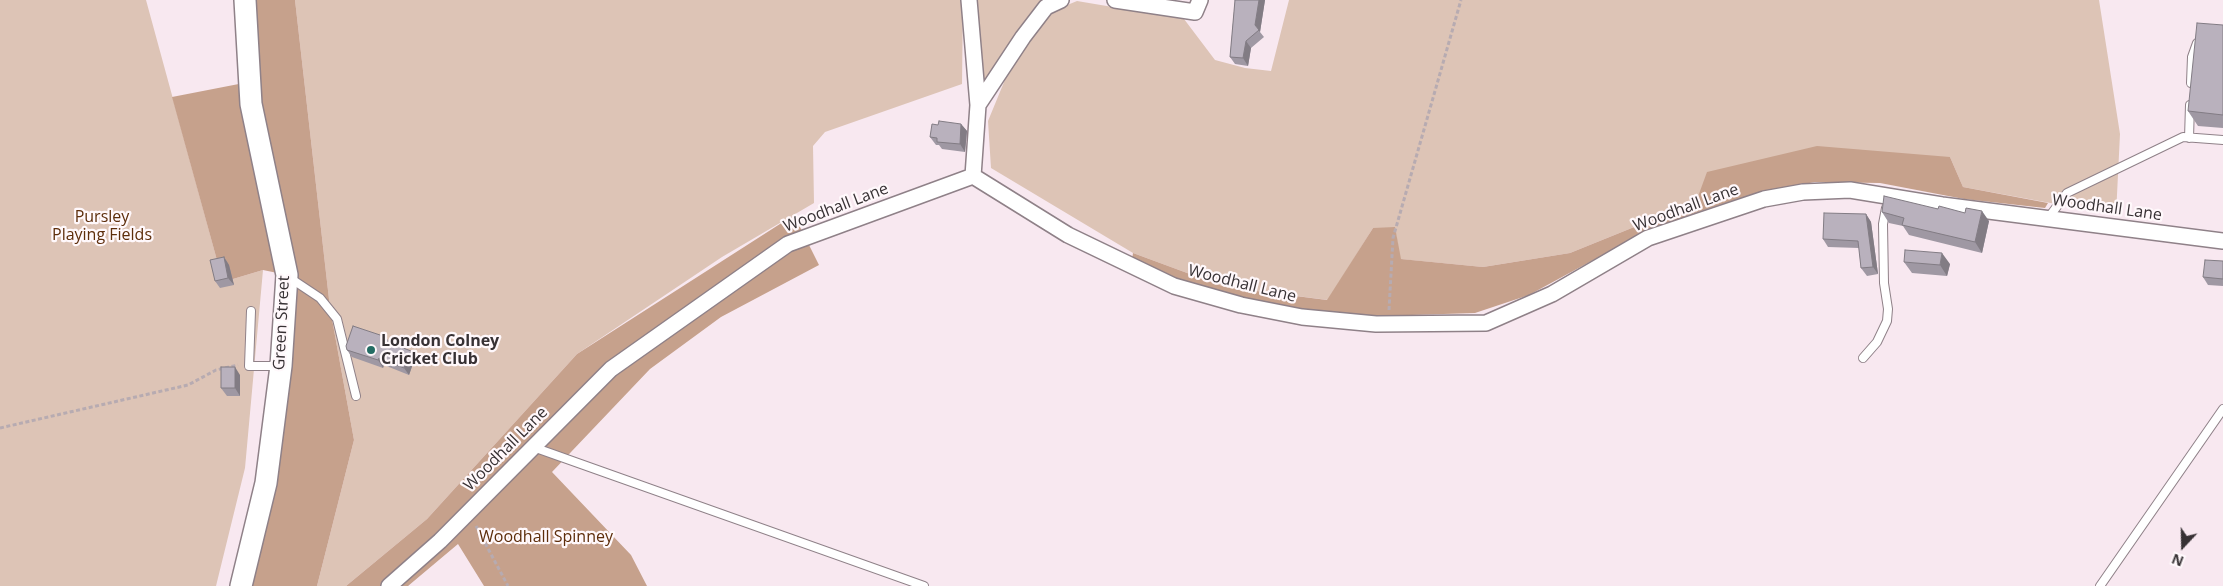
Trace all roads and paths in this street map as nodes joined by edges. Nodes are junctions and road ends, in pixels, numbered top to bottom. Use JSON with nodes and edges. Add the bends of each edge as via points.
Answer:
{"nodes":[{"id":1,"x":245,"y":0,"type":"edge"},
{"id":2,"x":969,"y":0,"type":"edge"},
{"id":3,"x":1061,"y":0,"type":"edge"},
{"id":4,"x":1115,"y":0,"type":"edge"},
{"id":5,"x":1200,"y":0,"type":"edge"},
{"id":6,"x":1461,"y":0,"type":"edge"},
{"id":7,"x":2202,"y":33,"type":"edge"},
{"id":8,"x":978,"y":106,"type":"junction"},
{"id":9,"x":2189,"y":138,"type":"junction"},
{"id":10,"x":2223,"y":140,"type":"edge"},
{"id":11,"x":974,"y":176,"type":"junction"},
{"id":12,"x":1888,"y":194,"type":"junction"},
{"id":13,"x":2049,"y":217,"type":"junction"},
{"id":14,"x":2223,"y":241,"type":"edge"},
{"id":15,"x":287,"y":275,"type":"junction"},
{"id":16,"x":251,"y":311,"type":"dead end"},
{"id":17,"x":1388,"y":324,"type":"junction"},
{"id":18,"x":1864,"y":358,"type":"dead end"},
{"id":19,"x":249,"y":366,"type":"junction"},
{"id":20,"x":281,"y":366,"type":"junction"},
{"id":21,"x":356,"y":396,"type":"dead end"},
{"id":22,"x":2223,"y":409,"type":"edge"},
{"id":23,"x":0,"y":428,"type":"edge"},
{"id":24,"x":533,"y":447,"type":"junction"},
{"id":25,"x":468,"y":512,"type":"junction"},
{"id":26,"x":241,"y":586,"type":"edge"},
{"id":27,"x":390,"y":586,"type":"edge"},
{"id":28,"x":508,"y":586,"type":"edge"},
{"id":29,"x":924,"y":586,"type":"edge"},
{"id":30,"x":2100,"y":586,"type":"edge"}],
"edges":[{"from":1,"to":15,"type":"main road","name":"Green Street","via":[[251,104]]},
{"from":2,"to":8,"type":"street"},
{"from":3,"to":8,"type":"street","via":[[1046,7]]},
{"from":4,"to":5,"type":"street","via":[[1195,12]]},
{"from":6,"to":17,"type":"path","via":[[1393,238]]},
{"from":7,"to":9,"type":"lane","via":[[2192,57]]},
{"from":8,"to":11,"type":"street"},
{"from":9,"to":10,"type":"lane"},
{"from":9,"to":13,"type":"lane","via":[[2183,137],[2067,192]]},
{"from":11,"to":17,"type":"street","name":"Woodhall Lane","via":[[1068,235],[1174,286],[1240,305],[1302,317]]},
{"from":11,"to":24,"type":"street","name":"Woodhall Lane","via":[[788,244],[610,369]]},
{"from":12,"to":13,"type":"street","name":"Woodhall Lane","via":[[1942,205]]},
{"from":12,"to":17,"type":"street","name":"Woodhall Lane","via":[[1850,190],[1803,192],[1764,199],[1648,238],[1552,294],[1486,322]]},
{"from":12,"to":18,"type":"lane","via":[[1883,224],[1887,321],[1877,342]]},
{"from":13,"to":14,"type":"street","name":"Woodhall Lane"},
{"from":15,"to":20,"type":"main road","name":"Green Street"},
{"from":15,"to":21,"type":"lane","via":[[320,298],[337,320]]},
{"from":16,"to":19,"type":"lane"},
{"from":19,"to":20,"type":"lane"},
{"from":19,"to":23,"type":"path","via":[[216,370],[188,385]]},
{"from":20,"to":26,"type":"main road","name":"Green Street","via":[[266,483]]},
{"from":22,"to":30,"type":"lane"},
{"from":24,"to":25,"type":"street","name":"Woodhall Lane"},
{"from":24,"to":29,"type":"lane"},
{"from":25,"to":27,"type":"street","name":"Woodhall Lane"},
{"from":25,"to":28,"type":"path"}]}
